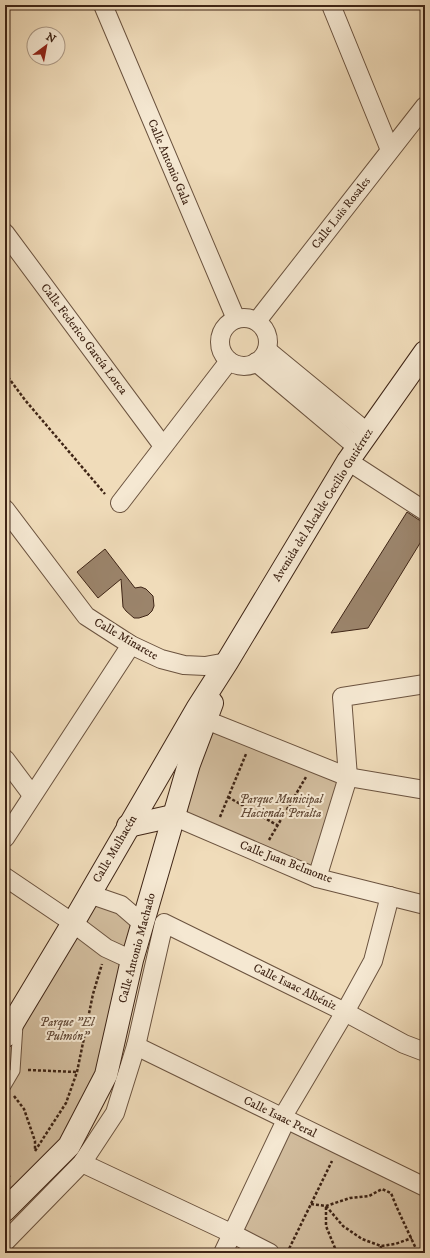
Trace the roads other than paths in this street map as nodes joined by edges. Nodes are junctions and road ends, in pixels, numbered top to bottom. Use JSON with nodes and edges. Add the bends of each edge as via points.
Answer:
{"nodes":[{"id":1,"x":103,"y":5,"type":"edge"},
{"id":2,"x":331,"y":5,"type":"edge"},
{"id":3,"x":425,"y":106,"type":"edge"},
{"id":4,"x":390,"y":150,"type":"junction"},
{"id":5,"x":5,"y":233,"type":"edge"},
{"id":6,"x":236,"y":319,"type":"junction"},
{"id":7,"x":257,"y":321,"type":"junction"},
{"id":8,"x":425,"y":352,"type":"edge"},
{"id":9,"x":261,"y":356,"type":"junction"},
{"id":10,"x":229,"y":360,"type":"junction"},
{"id":11,"x":163,"y":446,"type":"junction"},
{"id":12,"x":358,"y":447,"type":"junction"},
{"id":13,"x":120,"y":503,"type":"road end"},
{"id":14,"x":5,"y":509,"type":"edge"},
{"id":15,"x":425,"y":511,"type":"edge"},
{"id":16,"x":131,"y":645,"type":"junction"},
{"id":17,"x":227,"y":662,"type":"junction"},
{"id":18,"x":425,"y":684,"type":"edge"},
{"id":19,"x":206,"y":720,"type":"junction"},
{"id":20,"x":5,"y":759,"type":"edge"},
{"id":21,"x":348,"y":777,"type":"junction"},
{"id":22,"x":425,"y":790,"type":"edge"},
{"id":23,"x":32,"y":795,"type":"junction"},
{"id":24,"x":173,"y":816,"type":"junction"},
{"id":25,"x":128,"y":826,"type":"junction"},
{"id":26,"x":5,"y":838,"type":"edge"},
{"id":27,"x":5,"y":877,"type":"edge"},
{"id":28,"x":317,"y":878,"type":"junction"},
{"id":29,"x":89,"y":894,"type":"junction"},
{"id":30,"x":390,"y":896,"type":"junction"},
{"id":31,"x":425,"y":905,"type":"edge"},
{"id":32,"x":73,"y":922,"type":"junction"},
{"id":33,"x":164,"y":923,"type":"joint"},
{"id":34,"x":143,"y":924,"type":"junction"},
{"id":35,"x":141,"y":954,"type":"junction"},
{"id":36,"x":345,"y":1012,"type":"junction"},
{"id":37,"x":19,"y":1014,"type":"junction"},
{"id":38,"x":6,"y":1033,"type":"edge"},
{"id":39,"x":136,"y":1046,"type":"junction"},
{"id":40,"x":425,"y":1052,"type":"edge"},
{"id":41,"x":6,"y":1087,"type":"edge"},
{"id":42,"x":284,"y":1119,"type":"junction"},
{"id":43,"x":82,"y":1163,"type":"junction"},
{"id":44,"x":425,"y":1187,"type":"edge"},
{"id":45,"x":5,"y":1210,"type":"edge"},
{"id":46,"x":233,"y":1234,"type":"junction"},
{"id":47,"x":5,"y":1242,"type":"edge"},
{"id":48,"x":223,"y":1253,"type":"edge"},
{"id":49,"x":270,"y":1253,"type":"edge"}],
"edges":[{"from":1,"to":6,"type":"street","name":"Calle Antonio Gala"},
{"from":2,"to":4,"type":"street"},
{"from":3,"to":4,"type":"street","name":"Calle Luis Rosales"},
{"from":4,"to":7,"type":"street","name":"Calle Luis Rosales"},
{"from":5,"to":11,"type":"street","name":"Calle Federico García Lorca"},
{"from":6,"to":7,"type":"street","via":[[250,318]]},
{"from":6,"to":10,"type":"street","via":[[229,323],[221,334],[221,349]]},
{"from":7,"to":9,"type":"street","via":[[267,334],[268,342]]},
{"from":8,"to":12,"type":"street","name":"Avenida del Alcalde Cecilio Gutiérrez"},
{"from":9,"to":10,"type":"street","via":[[250,365],[236,364]]},
{"from":9,"to":12,"type":"street"},
{"from":10,"to":11,"type":"street"},
{"from":11,"to":13,"type":"street"},
{"from":12,"to":15,"type":"street"},
{"from":12,"to":17,"type":"street","name":"Avenida del Alcalde Cecilio Gutiérrez"},
{"from":14,"to":16,"type":"street","name":"Calle Minarete","via":[[86,616]]},
{"from":16,"to":17,"type":"street","name":"Calle Minarete","via":[[162,659],[184,665],[206,666]]},
{"from":16,"to":23,"type":"street"},
{"from":17,"to":19,"type":"street","name":"Calle Antonio Machado"},
{"from":17,"to":25,"type":"street","name":"Calle Mulhacén","via":[[196,709]]},
{"from":18,"to":21,"type":"street","via":[[342,697]]},
{"from":19,"to":21,"type":"street"},
{"from":19,"to":24,"type":"street","name":"Calle Antonio Machado"},
{"from":20,"to":23,"type":"street"},
{"from":21,"to":22,"type":"street"},
{"from":21,"to":28,"type":"street"},
{"from":23,"to":26,"type":"street"},
{"from":24,"to":25,"type":"street"},
{"from":24,"to":28,"type":"street","name":"Calle Juan Belmonte"},
{"from":24,"to":34,"type":"street","name":"Calle Antonio Machado"},
{"from":25,"to":29,"type":"street","name":"Calle Mulhacén"},
{"from":27,"to":32,"type":"street"},
{"from":28,"to":30,"type":"street","name":"Calle Juan Belmonte"},
{"from":29,"to":32,"type":"street","name":"Calle Mulhacén"},
{"from":29,"to":34,"type":"street","via":[[121,905]]},
{"from":30,"to":31,"type":"street","name":"Calle Juan Belmonte"},
{"from":30,"to":36,"type":"street","via":[[373,961]]},
{"from":32,"to":35,"type":"street","via":[[106,948]]},
{"from":32,"to":37,"type":"street","name":"Calle Mulhacén"},
{"from":33,"to":35,"type":"street","name":"Calle Antonio Machado"},
{"from":33,"to":36,"type":"street","name":"Calle Isaac Albéniz"},
{"from":34,"to":35,"type":"street","name":"Calle Antonio Machado"},
{"from":35,"to":39,"type":"street","name":"Calle Antonio Machado"},
{"from":35,"to":45,"type":"street","name":"Calle Antonio Machado","via":[[106,1075],[69,1146]]},
{"from":36,"to":40,"type":"street","name":"Calle Isaac Albéniz","via":[[404,1044]]},
{"from":36,"to":42,"type":"street"},
{"from":37,"to":38,"type":"street","name":"Calle Mulhacén"},
{"from":37,"to":41,"type":"lane","via":[[15,1071]]},
{"from":39,"to":42,"type":"street","name":"Calle Isaac Peral"},
{"from":39,"to":43,"type":"street","name":"Calle Antonio Machado","via":[[115,1113]]},
{"from":42,"to":44,"type":"street","name":"Calle Isaac Peral"},
{"from":42,"to":46,"type":"street"},
{"from":43,"to":46,"type":"street"},
{"from":43,"to":47,"type":"street","name":"Calle Antonio Machado"},
{"from":46,"to":48,"type":"street"},
{"from":46,"to":49,"type":"street"}]}
